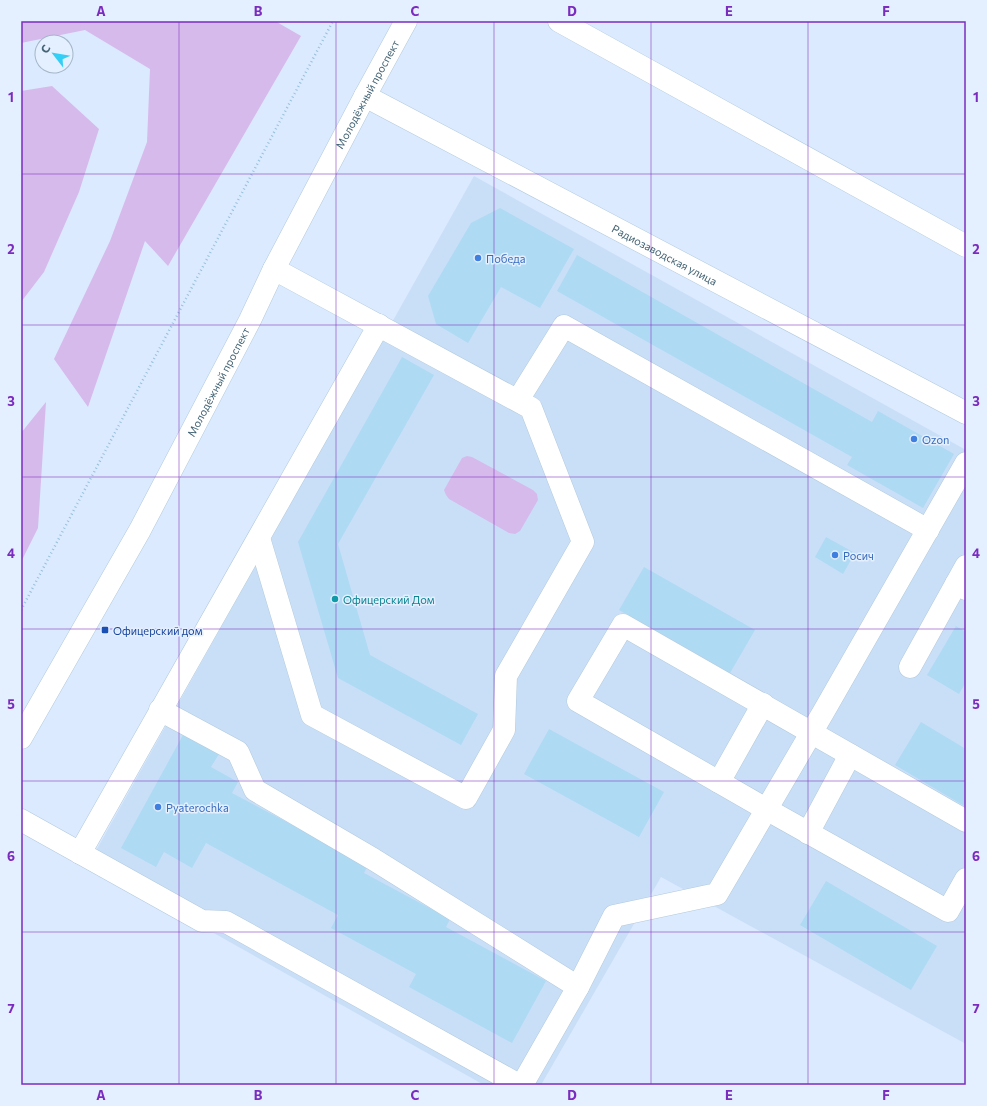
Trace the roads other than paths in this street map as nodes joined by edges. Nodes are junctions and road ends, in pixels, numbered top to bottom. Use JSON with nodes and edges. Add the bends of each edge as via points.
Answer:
{"nodes":[{"id":1,"x":406,"y":21,"type":"edge"},
{"id":2,"x":559,"y":21,"type":"edge"},
{"id":3,"x":365,"y":96,"type":"junction"},
{"id":4,"x":966,"y":246,"type":"edge"},
{"id":5,"x":274,"y":269,"type":"junction"},
{"id":6,"x":379,"y":326,"type":"junction"},
{"id":7,"x":518,"y":400,"type":"junction"},
{"id":8,"x":966,"y":413,"type":"edge"},
{"id":9,"x":966,"y":463,"type":"edge"},
{"id":10,"x":928,"y":530,"type":"junction"},
{"id":11,"x":259,"y":538,"type":"junction"},
{"id":12,"x":963,"y":580,"type":"edge"},
{"id":13,"x":910,"y":667,"type":"dead end"},
{"id":14,"x":762,"y":704,"type":"junction"},
{"id":15,"x":160,"y":710,"type":"junction"},
{"id":16,"x":812,"y":732,"type":"junction"},
{"id":17,"x":21,"y":738,"type":"edge"},
{"id":18,"x":850,"y":755,"type":"junction"},
{"id":19,"x":719,"y":782,"type":"junction"},
{"id":20,"x":766,"y":809,"type":"junction"},
{"id":21,"x":21,"y":820,"type":"edge"},
{"id":22,"x":966,"y":822,"type":"edge"},
{"id":23,"x":808,"y":833,"type":"junction"},
{"id":24,"x":80,"y":853,"type":"junction"},
{"id":25,"x":966,"y":879,"type":"edge"},
{"id":26,"x":578,"y":987,"type":"junction"},
{"id":27,"x":519,"y":1085,"type":"edge"},
{"id":28,"x":522,"y":1085,"type":"edge"}],
"edges":[{"from":1,"to":3,"type":"street","name":"Молодёжный проспект"},
{"from":2,"to":4,"type":"street"},
{"from":3,"to":5,"type":"street","name":"Молодёжный проспект"},
{"from":3,"to":8,"type":"street","name":"Радиозаводская улица"},
{"from":5,"to":6,"type":"street"},
{"from":5,"to":17,"type":"street","name":"Молодёжный проспект","via":[[140,530]]},
{"from":6,"to":7,"type":"street"},
{"from":6,"to":11,"type":"street"},
{"from":7,"to":10,"type":"street","via":[[564,326]]},
{"from":7,"to":11,"type":"street","via":[[531,408],[584,542],[506,676],[504,730],[466,798],[312,715]]},
{"from":9,"to":10,"type":"street"},
{"from":10,"to":16,"type":"street"},
{"from":11,"to":15,"type":"street"},
{"from":12,"to":13,"type":"street"},
{"from":14,"to":16,"type":"street"},
{"from":14,"to":19,"type":"street"},
{"from":14,"to":19,"type":"street","via":[[623,625],[578,701]]},
{"from":15,"to":24,"type":"street"},
{"from":15,"to":26,"type":"street","via":[[238,752],[255,790],[373,859]]},
{"from":16,"to":18,"type":"street"},
{"from":16,"to":20,"type":"street"},
{"from":18,"to":22,"type":"street"},
{"from":18,"to":23,"type":"street"},
{"from":19,"to":20,"type":"street"},
{"from":20,"to":23,"type":"street"},
{"from":20,"to":26,"type":"street","via":[[717,894],[614,916]]},
{"from":21,"to":24,"type":"street"},
{"from":23,"to":25,"type":"street","via":[[948,911]]},
{"from":24,"to":27,"type":"street","via":[[202,921],[226,922]]},
{"from":26,"to":28,"type":"street"}]}
